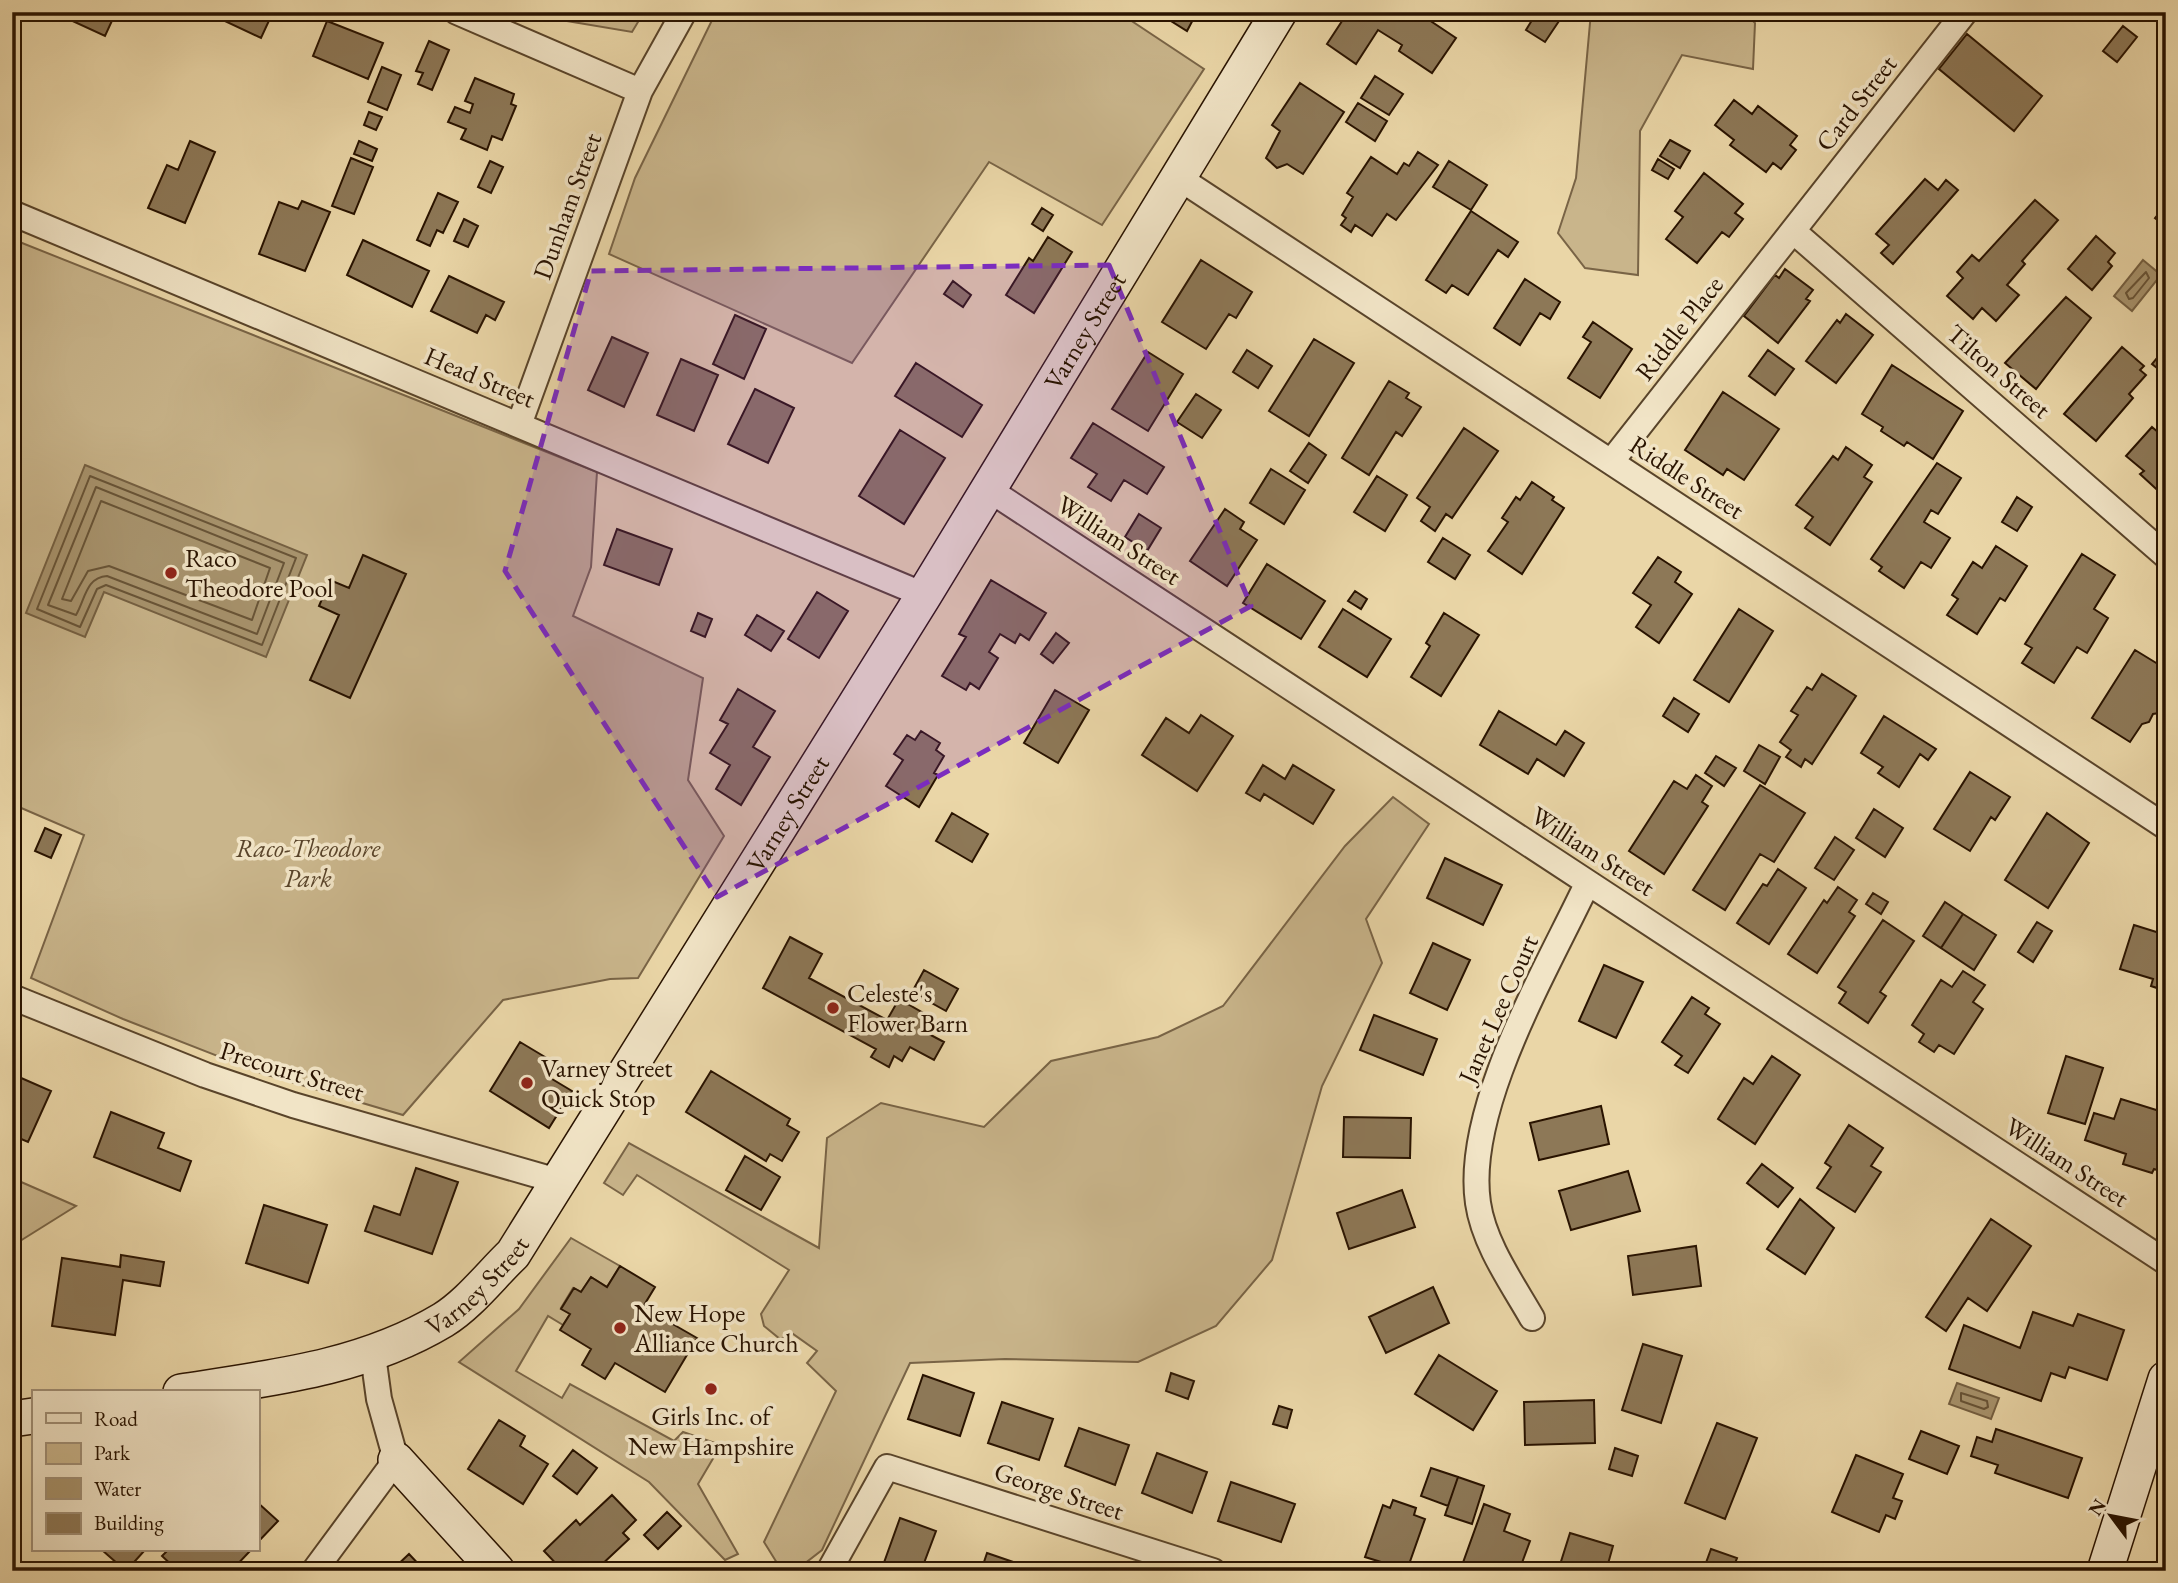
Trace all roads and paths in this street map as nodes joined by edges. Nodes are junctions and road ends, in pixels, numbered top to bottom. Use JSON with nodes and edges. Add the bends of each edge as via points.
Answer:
{"nodes":[{"id":1,"x":457,"y":12,"type":"edge"},
{"id":2,"x":684,"y":12,"type":"edge"},
{"id":3,"x":1279,"y":12,"type":"edge"},
{"id":4,"x":1965,"y":12,"type":"edge"},
{"id":5,"x":640,"y":91,"type":"junction"},
{"id":6,"x":1177,"y":176,"type":"junction"},
{"id":7,"x":12,"y":213,"type":"edge"},
{"id":8,"x":1793,"y":231,"type":"junction"},
{"id":9,"x":519,"y":425,"type":"junction"},
{"id":10,"x":1611,"y":462,"type":"junction"},
{"id":11,"x":988,"y":489,"type":"junction"},
{"id":12,"x":2166,"y":556,"type":"edge"},
{"id":13,"x":924,"y":595,"type":"junction"},
{"id":14,"x":2166,"y":827,"type":"edge"},
{"id":15,"x":1587,"y":884,"type":"junction"},
{"id":16,"x":12,"y":998,"type":"edge"},
{"id":17,"x":561,"y":1182,"type":"junction"},
{"id":18,"x":2166,"y":1262,"type":"edge"},
{"id":19,"x":1532,"y":1318,"type":"dead end"},
{"id":20,"x":373,"y":1355,"type":"junction"},
{"id":21,"x":2166,"y":1379,"type":"edge"},
{"id":22,"x":194,"y":1390,"type":"edge"},
{"id":23,"x":32,"y":1416,"type":"edge"},
{"id":24,"x":12,"y":1419,"type":"edge"},
{"id":25,"x":396,"y":1460,"type":"junction"},
{"id":26,"x":314,"y":1571,"type":"edge"},
{"id":27,"x":497,"y":1571,"type":"edge"},
{"id":28,"x":829,"y":1571,"type":"edge"},
{"id":29,"x":1213,"y":1571,"type":"edge"},
{"id":30,"x":2105,"y":1571,"type":"edge"}],
"edges":[{"from":1,"to":5,"type":"street"},
{"from":2,"to":5,"type":"street","name":"Dunham Street"},
{"from":3,"to":6,"type":"main road","name":"Varney Street"},
{"from":4,"to":8,"type":"street","name":"Card Street"},
{"from":5,"to":9,"type":"street","name":"Dunham Street"},
{"from":6,"to":10,"type":"street","name":"Riddle Street"},
{"from":6,"to":11,"type":"main road","name":"Varney Street"},
{"from":7,"to":9,"type":"street","name":"Head Street"},
{"from":8,"to":10,"type":"street","name":"Riddle Place"},
{"from":8,"to":12,"type":"street","name":"Tilton Street"},
{"from":9,"to":13,"type":"street","name":"Head Street"},
{"from":10,"to":14,"type":"street","name":"Riddle Street"},
{"from":11,"to":13,"type":"main road","name":"Varney Street"},
{"from":11,"to":15,"type":"street","name":"William Street"},
{"from":13,"to":17,"type":"main road","name":"Varney Street"},
{"from":15,"to":18,"type":"street","name":"William Street"},
{"from":15,"to":19,"type":"street","name":"Janet Lee Court","via":[[1497,1075],[1479,1137],[1478,1203],[1491,1243]]},
{"from":16,"to":17,"type":"street","name":"Precourt Street","via":[[293,1105]]},
{"from":17,"to":20,"type":"main road","name":"Varney Street","via":[[513,1254],[445,1319]]},
{"from":20,"to":22,"type":"main road","name":"Varney Street","via":[[295,1374]]},
{"from":20,"to":25,"type":"street","via":[[379,1399]]},
{"from":21,"to":30,"type":"main road"},
{"from":23,"to":24,"type":"main road"},
{"from":25,"to":26,"type":"street"},
{"from":25,"to":27,"type":"main road"},
{"from":28,"to":29,"type":"street","name":"George Street","via":[[887,1467]]}]}
